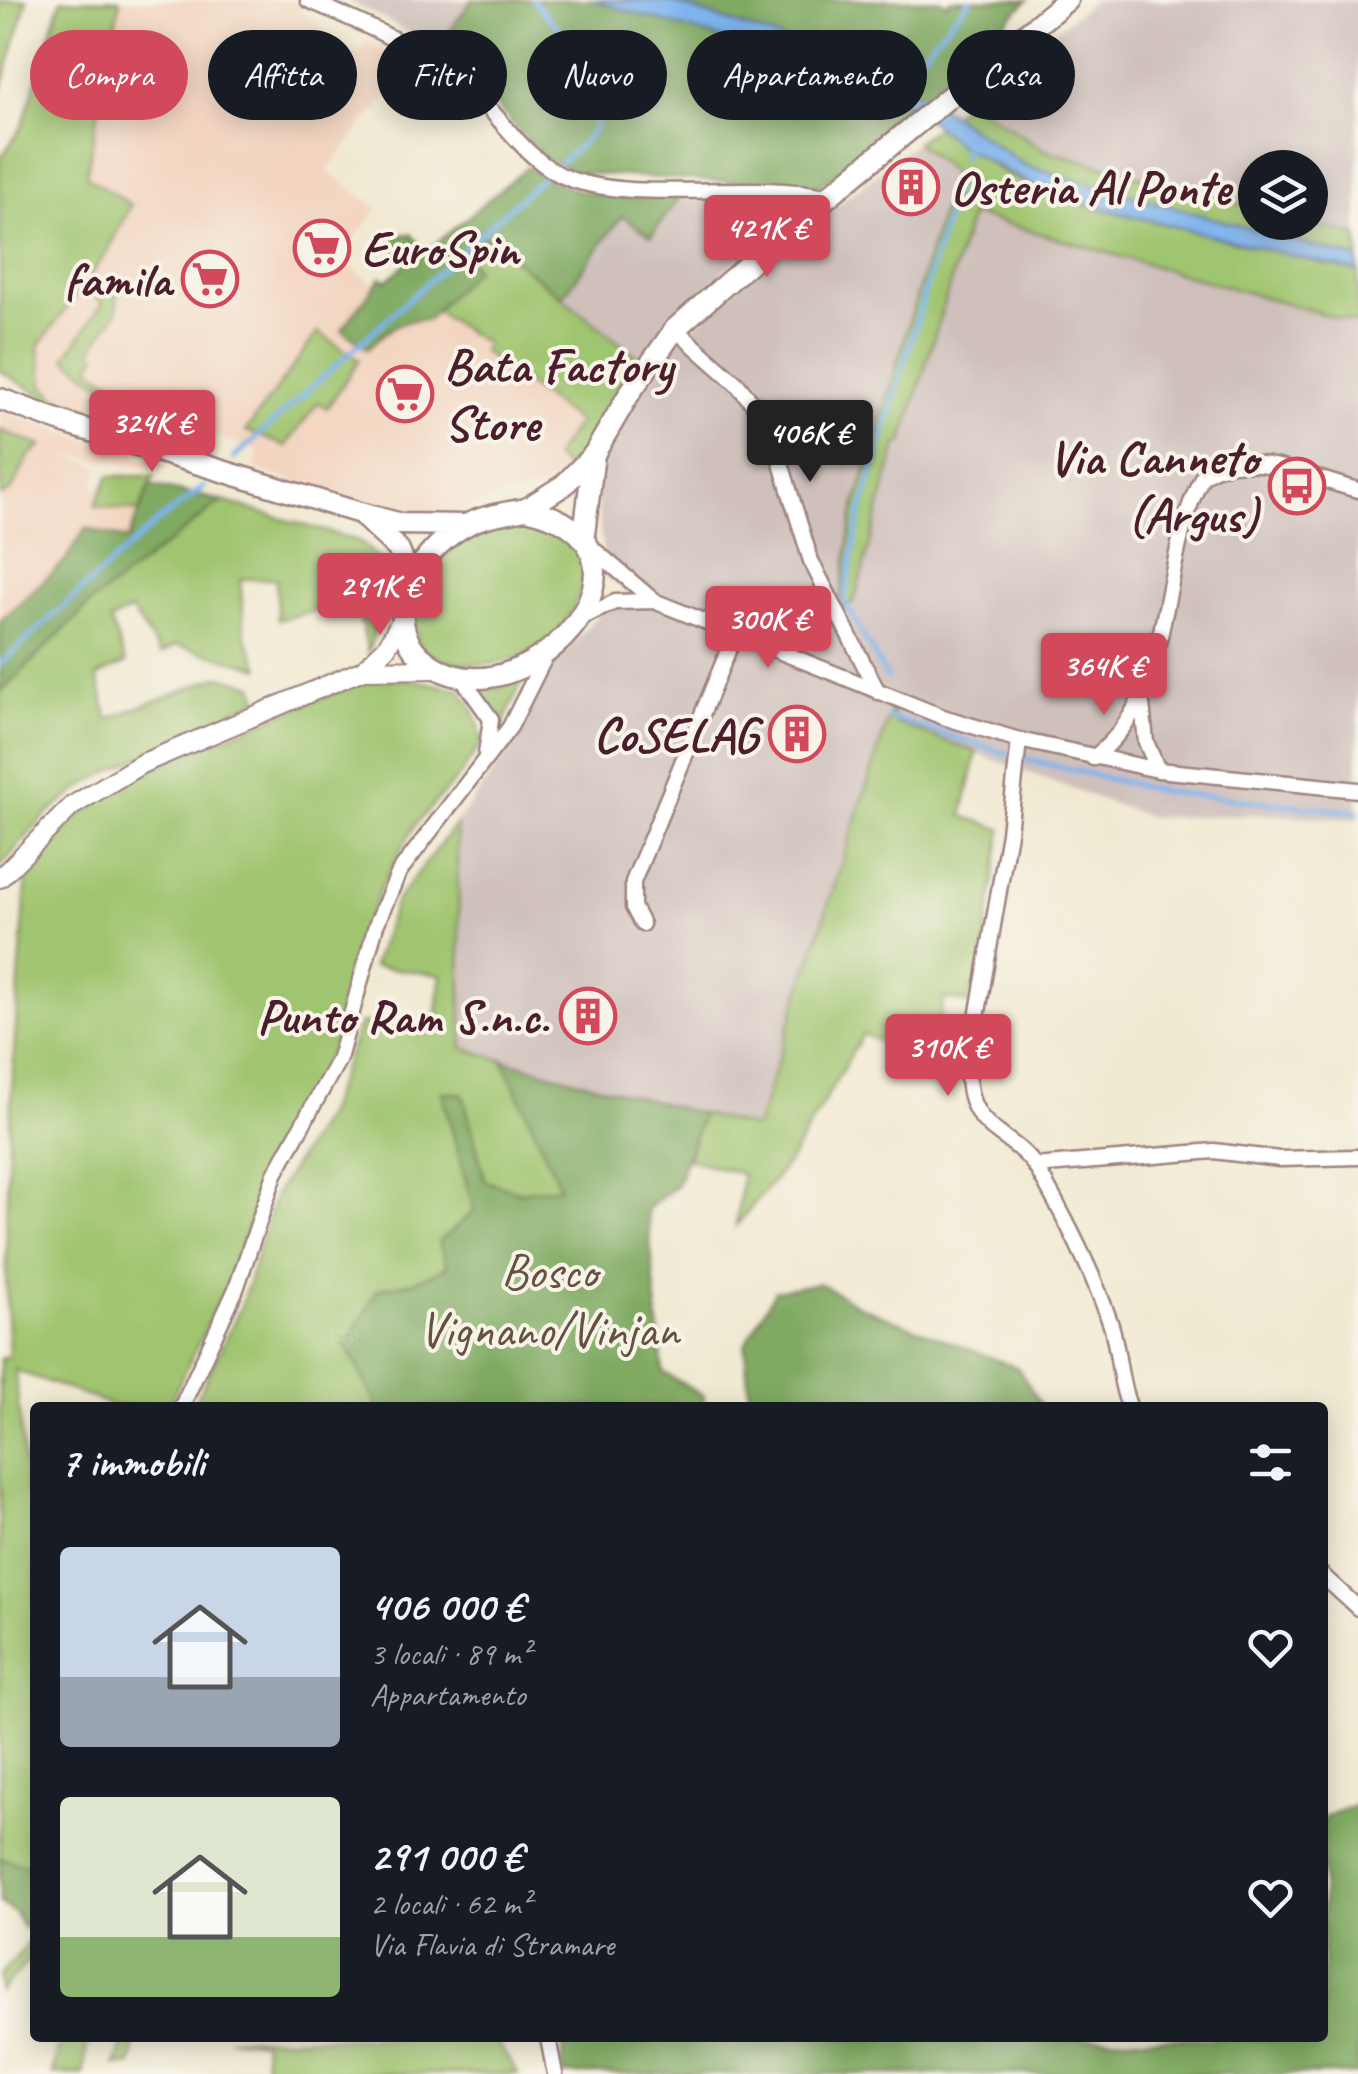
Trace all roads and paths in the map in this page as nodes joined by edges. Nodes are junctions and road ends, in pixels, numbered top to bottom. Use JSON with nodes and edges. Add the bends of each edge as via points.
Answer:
{"nodes":[{"id":1,"x":308,"y":0,"type":"edge"},
{"id":2,"x":1056,"y":0,"type":"edge"},
{"id":3,"x":1067,"y":0,"type":"edge"},
{"id":4,"x":1044,"y":18,"type":"junction"},
{"id":5,"x":830,"y":197,"type":"junction"},
{"id":6,"x":676,"y":329,"type":"junction"},
{"id":7,"x":0,"y":398,"type":"edge"},
{"id":8,"x":594,"y":454,"type":"junction"},
{"id":9,"x":1358,"y":490,"type":"edge"},
{"id":10,"x":526,"y":509,"type":"junction"},
{"id":11,"x":360,"y":514,"type":"junction"},
{"id":12,"x":466,"y":525,"type":"junction"},
{"id":13,"x":588,"y":541,"type":"junction"},
{"id":14,"x":410,"y":579,"type":"junction"},
{"id":15,"x":654,"y":601,"type":"junction"},
{"id":16,"x":585,"y":616,"type":"junction"},
{"id":17,"x":400,"y":623,"type":"junction"},
{"id":18,"x":735,"y":634,"type":"junction"},
{"id":19,"x":552,"y":648,"type":"junction"},
{"id":20,"x":437,"y":669,"type":"junction"},
{"id":21,"x":363,"y":670,"type":"junction"},
{"id":22,"x":462,"y":676,"type":"junction"},
{"id":23,"x":878,"y":692,"type":"junction"},
{"id":24,"x":1141,"y":698,"type":"junction"},
{"id":25,"x":1019,"y":740,"type":"junction"},
{"id":26,"x":1093,"y":758,"type":"junction"},
{"id":27,"x":483,"y":764,"type":"junction"},
{"id":28,"x":1158,"y":770,"type":"junction"},
{"id":29,"x":1358,"y":790,"type":"edge"},
{"id":30,"x":0,"y":878,"type":"edge"},
{"id":31,"x":642,"y":924,"type":"dead end"},
{"id":32,"x":1358,"y":1157,"type":"edge"},
{"id":33,"x":1035,"y":1166,"type":"junction"},
{"id":34,"x":183,"y":1402,"type":"edge"},
{"id":35,"x":1129,"y":1402,"type":"edge"},
{"id":36,"x":1328,"y":1580,"type":"edge"},
{"id":37,"x":1358,"y":1608,"type":"edge"},
{"id":38,"x":549,"y":2042,"type":"edge"},
{"id":39,"x":554,"y":2074,"type":"edge"}],
"edges":[{"from":1,"to":5,"type":"street","via":[[384,32],[436,65],[482,101],[538,160],[573,180]]},
{"from":2,"to":4,"type":"main road"},
{"from":3,"to":4,"type":"main road"},
{"from":4,"to":5,"type":"main road"},
{"from":5,"to":6,"type":"main road"},
{"from":6,"to":8,"type":"main road"},
{"from":6,"to":23,"type":"street","via":[[762,416],[811,561]]},
{"from":7,"to":11,"type":"main road"},
{"from":8,"to":10,"type":"main road"},
{"from":8,"to":13,"type":"main road"},
{"from":9,"to":24,"type":"street","via":[[1238,462],[1202,477]]},
{"from":10,"to":12,"type":"main road"},
{"from":10,"to":13,"type":"main road","via":[[558,516]]},
{"from":11,"to":12,"type":"main road","via":[[401,524]]},
{"from":11,"to":14,"type":"main road","via":[[398,549]]},
{"from":12,"to":14,"type":"main road","via":[[433,548]]},
{"from":13,"to":15,"type":"street"},
{"from":13,"to":16,"type":"main road","via":[[595,569]]},
{"from":14,"to":17,"type":"main road"},
{"from":15,"to":16,"type":"street","via":[[615,602]]},
{"from":15,"to":18,"type":"street"},
{"from":16,"to":19,"type":"main road"},
{"from":17,"to":20,"type":"main road","via":[[414,652]]},
{"from":17,"to":21,"type":"street"},
{"from":18,"to":23,"type":"street"},
{"from":18,"to":31,"type":"street","via":[[633,882],[633,907]]},
{"from":19,"to":22,"type":"main road","via":[[495,677]]},
{"from":19,"to":27,"type":"street"},
{"from":20,"to":21,"type":"street"},
{"from":20,"to":22,"type":"main road"},
{"from":21,"to":30,"type":"street","via":[[104,784],[72,806]]},
{"from":22,"to":27,"type":"street","via":[[491,718]]},
{"from":23,"to":25,"type":"street"},
{"from":24,"to":26,"type":"street","via":[[1120,734]]},
{"from":24,"to":28,"type":"street","via":[[1146,742]]},
{"from":25,"to":26,"type":"street"},
{"from":25,"to":33,"type":"street","via":[[968,1077],[979,1117]]},
{"from":26,"to":28,"type":"street"},
{"from":27,"to":34,"type":"street","via":[[416,844],[387,897],[338,1059],[275,1174],[236,1290]]},
{"from":28,"to":29,"type":"street"},
{"from":32,"to":33,"type":"street","via":[[1279,1160],[1214,1151]]},
{"from":33,"to":35,"type":"street","via":[[1096,1285]]},
{"from":36,"to":37,"type":"street"},
{"from":38,"to":39,"type":"street"}]}
